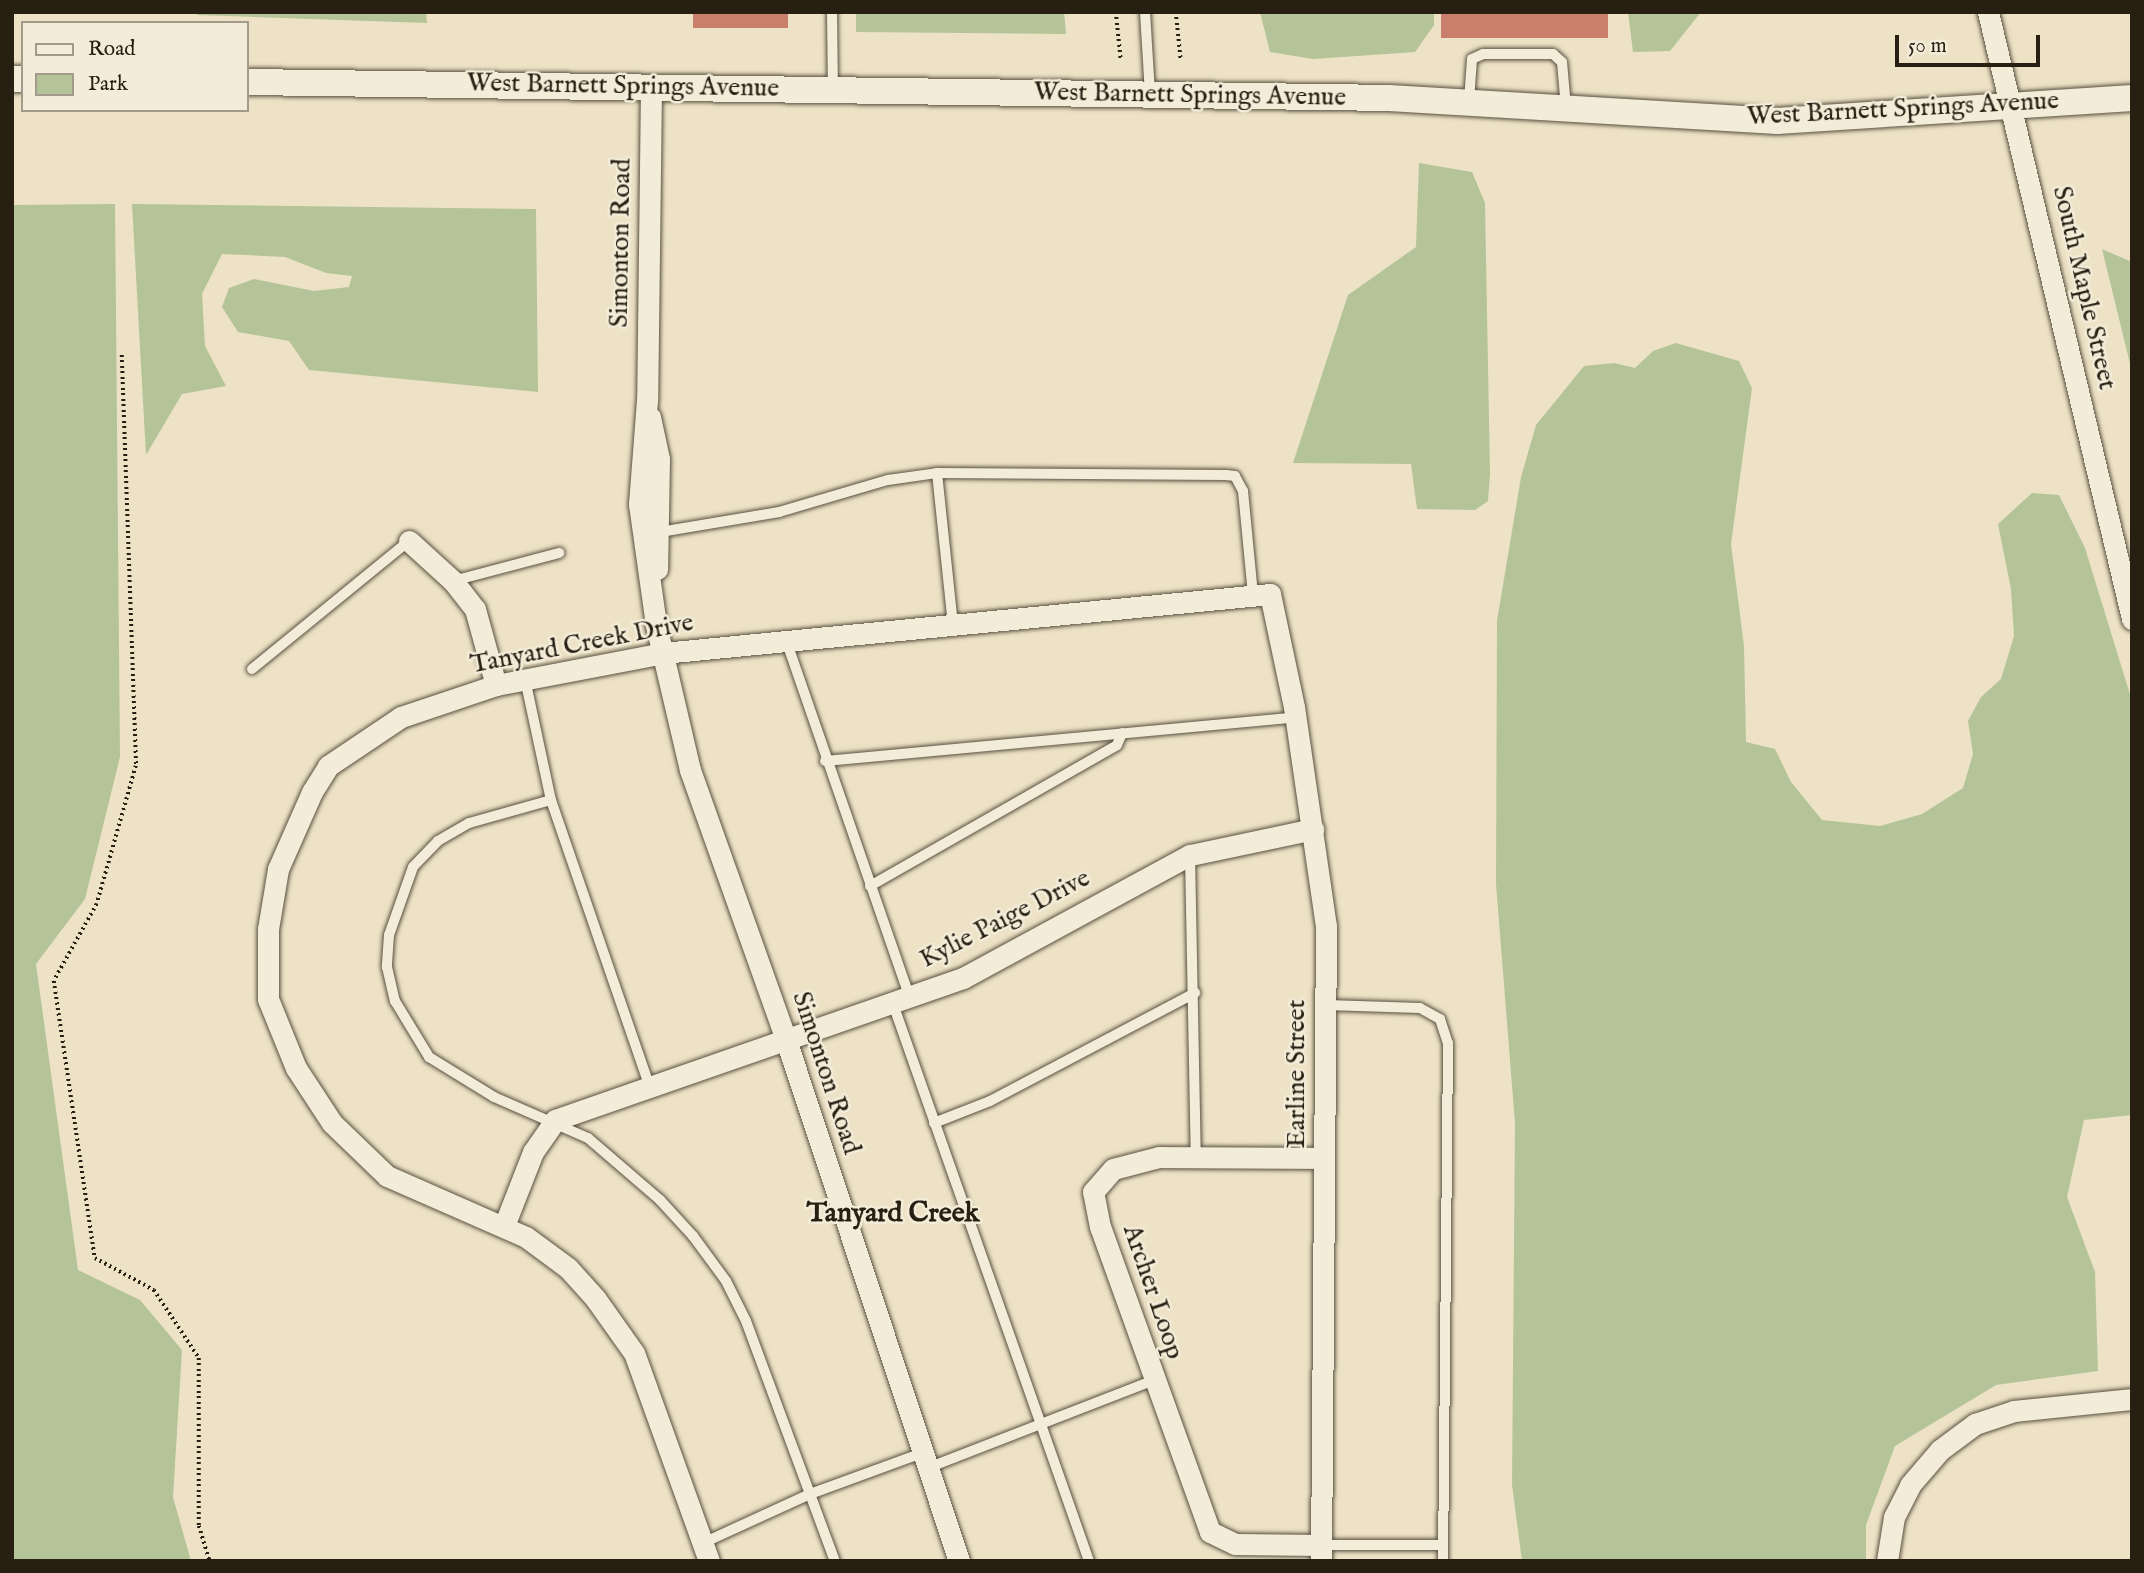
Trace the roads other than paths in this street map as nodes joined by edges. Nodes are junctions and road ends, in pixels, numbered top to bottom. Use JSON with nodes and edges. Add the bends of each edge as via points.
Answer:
{"nodes":[{"id":1,"x":832,"y":12,"type":"edge"},
{"id":2,"x":1145,"y":12,"type":"edge"},
{"id":3,"x":1988,"y":12,"type":"edge"},
{"id":4,"x":248,"y":82,"type":"edge"},
{"id":5,"x":652,"y":87,"type":"junction"},
{"id":6,"x":833,"y":89,"type":"junction"},
{"id":7,"x":1150,"y":94,"type":"junction"},
{"id":8,"x":2132,"y":99,"type":"edge"},
{"id":9,"x":1469,"y":102,"type":"junction"},
{"id":10,"x":2013,"y":103,"type":"junction"},
{"id":11,"x":1566,"y":108,"type":"junction"},
{"id":12,"x":646,"y":400,"type":"junction"},
{"id":13,"x":937,"y":473,"type":"junction"},
{"id":14,"x":660,"y":532,"type":"junction"},
{"id":15,"x":409,"y":541,"type":"joint"},
{"id":16,"x":558,"y":553,"type":"dead end"},
{"id":17,"x":453,"y":581,"type":"junction"},
{"id":18,"x":1262,"y":594,"type":"junction"},
{"id":19,"x":653,"y":599,"type":"junction"},
{"id":20,"x":2132,"y":619,"type":"edge"},
{"id":21,"x":953,"y":625,"type":"junction"},
{"id":22,"x":786,"y":640,"type":"junction"},
{"id":23,"x":663,"y":653,"type":"junction"},
{"id":24,"x":252,"y":669,"type":"dead end"},
{"id":25,"x":525,"y":679,"type":"junction"},
{"id":26,"x":496,"y":685,"type":"junction"},
{"id":27,"x":1295,"y":716,"type":"junction"},
{"id":28,"x":1122,"y":733,"type":"junction"},
{"id":29,"x":825,"y":761,"type":"junction"},
{"id":30,"x":551,"y":800,"type":"junction"},
{"id":31,"x":1313,"y":830,"type":"junction"},
{"id":32,"x":1190,"y":855,"type":"junction"},
{"id":33,"x":870,"y":886,"type":"junction"},
{"id":34,"x":1195,"y":993,"type":"junction"},
{"id":35,"x":901,"y":1001,"type":"junction"},
{"id":36,"x":1325,"y":1005,"type":"junction"},
{"id":37,"x":786,"y":1040,"type":"junction"},
{"id":38,"x":650,"y":1087,"type":"junction"},
{"id":39,"x":555,"y":1121,"type":"junction"},
{"id":40,"x":934,"y":1123,"type":"junction"},
{"id":41,"x":1196,"y":1156,"type":"junction"},
{"id":42,"x":1324,"y":1158,"type":"junction"},
{"id":43,"x":504,"y":1226,"type":"junction"},
{"id":44,"x":1154,"y":1380,"type":"junction"},
{"id":45,"x":2132,"y":1399,"type":"edge"},
{"id":46,"x":1039,"y":1425,"type":"junction"},
{"id":47,"x":928,"y":1460,"type":"junction"},
{"id":48,"x":810,"y":1494,"type":"junction"},
{"id":49,"x":1443,"y":1545,"type":"junction"},
{"id":50,"x":706,"y":1552,"type":"edge"},
{"id":51,"x":1321,"y":1553,"type":"edge"},
{"id":52,"x":835,"y":1561,"type":"edge"},
{"id":53,"x":959,"y":1561,"type":"edge"},
{"id":54,"x":1089,"y":1561,"type":"edge"},
{"id":55,"x":1443,"y":1561,"type":"edge"},
{"id":56,"x":1887,"y":1561,"type":"edge"}],
"edges":[{"from":1,"to":6,"type":"lane"},
{"from":2,"to":7,"type":"lane"},
{"from":3,"to":10,"type":"street","name":"South Maple Street"},
{"from":4,"to":5,"type":"street","name":"West Barnett Springs Avenue"},
{"from":5,"to":6,"type":"street","name":"West Barnett Springs Avenue"},
{"from":5,"to":12,"type":"street","name":"Simonton Road"},
{"from":6,"to":7,"type":"street","name":"West Barnett Springs Avenue"},
{"from":7,"to":9,"type":"street","name":"West Barnett Springs Avenue"},
{"from":8,"to":10,"type":"street","name":"West Barnett Springs Avenue"},
{"from":9,"to":11,"type":"street","name":"West Barnett Springs Avenue"},
{"from":9,"to":11,"type":"lane","via":[[1472,59],[1483,54],[1553,54],[1562,62]]},
{"from":10,"to":11,"type":"street","name":"West Barnett Springs Avenue","via":[[1777,121]]},
{"from":10,"to":20,"type":"street","name":"South Maple Street"},
{"from":12,"to":14,"type":"street","name":"Simonton Road","via":[[659,459]]},
{"from":12,"to":19,"type":"street","name":"Simonton Road","via":[[639,503]]},
{"from":13,"to":14,"type":"lane","via":[[888,480],[767,515]]},
{"from":13,"to":18,"type":"lane","via":[[1235,476],[1246,505]]},
{"from":13,"to":21,"type":"lane"},
{"from":14,"to":19,"type":"street","name":"Simonton Road"},
{"from":15,"to":17,"type":"street"},
{"from":15,"to":24,"type":"lane"},
{"from":16,"to":17,"type":"lane"},
{"from":17,"to":26,"type":"street","via":[[475,609]]},
{"from":18,"to":21,"type":"street","name":"Tanyard Creek Drive"},
{"from":18,"to":27,"type":"street","name":"Earline Street"},
{"from":19,"to":23,"type":"street","name":"Simonton Road"},
{"from":21,"to":22,"type":"street","name":"Tanyard Creek Drive"},
{"from":22,"to":23,"type":"street","name":"Tanyard Creek Drive"},
{"from":22,"to":29,"type":"lane"},
{"from":23,"to":25,"type":"street","name":"Tanyard Creek Drive"},
{"from":23,"to":37,"type":"street","name":"Simonton Road","via":[[690,770]]},
{"from":25,"to":26,"type":"street","name":"Tanyard Creek Drive"},
{"from":25,"to":30,"type":"lane"},
{"from":26,"to":43,"type":"street","name":"Tanyard Creek Drive","via":[[401,718],[328,766],[278,869],[268,929],[268,999],[296,1068],[332,1123],[387,1176]]},
{"from":27,"to":28,"type":"lane"},
{"from":27,"to":31,"type":"street","name":"Earline Street"},
{"from":28,"to":29,"type":"lane"},
{"from":28,"to":33,"type":"lane","via":[[1117,745]]},
{"from":29,"to":33,"type":"lane"},
{"from":30,"to":38,"type":"lane","via":[[589,921]]},
{"from":30,"to":39,"type":"lane","via":[[469,823],[438,841],[413,867],[399,897],[387,967],[395,1001],[429,1057],[494,1097]]},
{"from":31,"to":32,"type":"street","name":"Kylie Paige Drive"},
{"from":31,"to":36,"type":"street","name":"Earline Street","via":[[1326,926]]},
{"from":32,"to":34,"type":"lane"},
{"from":32,"to":35,"type":"street","name":"Kylie Paige Drive","via":[[962,978]]},
{"from":33,"to":35,"type":"lane"},
{"from":34,"to":40,"type":"lane","via":[[990,1101]]},
{"from":34,"to":41,"type":"lane"},
{"from":35,"to":37,"type":"street","name":"Kylie Paige Drive"},
{"from":35,"to":40,"type":"lane"},
{"from":36,"to":42,"type":"street","name":"Earline Street"},
{"from":36,"to":49,"type":"lane","via":[[1420,1007],[1440,1019],[1448,1043]]},
{"from":37,"to":38,"type":"street","name":"Kylie Paige Drive"},
{"from":37,"to":47,"type":"street","name":"Simonton Road"},
{"from":38,"to":39,"type":"street","name":"Kylie Paige Drive"},
{"from":39,"to":43,"type":"street","via":[[533,1152]]},
{"from":39,"to":48,"type":"lane","via":[[588,1138],[660,1200],[726,1282],[750,1332]]},
{"from":40,"to":46,"type":"lane"},
{"from":41,"to":42,"type":"street","name":"Archer Loop"},
{"from":41,"to":44,"type":"street","name":"Archer Loop","via":[[1159,1157],[1113,1169],[1093,1192]]},
{"from":42,"to":51,"type":"street","name":"Earline Street"},
{"from":43,"to":50,"type":"street","name":"Tanyard Creek Drive","via":[[568,1268],[634,1353]]},
{"from":44,"to":46,"type":"lane"},
{"from":44,"to":51,"type":"street","name":"Archer Loop","via":[[1210,1532],[1235,1544]]},
{"from":45,"to":56,"type":"street","via":[[2014,1411],[1975,1424],[1940,1450],[1910,1485],[1894,1517]]},
{"from":46,"to":47,"type":"lane"},
{"from":46,"to":54,"type":"lane"},
{"from":47,"to":48,"type":"lane"},
{"from":47,"to":53,"type":"street","name":"Simonton Road"},
{"from":48,"to":50,"type":"lane"},
{"from":48,"to":52,"type":"lane"},
{"from":49,"to":51,"type":"lane"},
{"from":49,"to":55,"type":"lane"}]}
